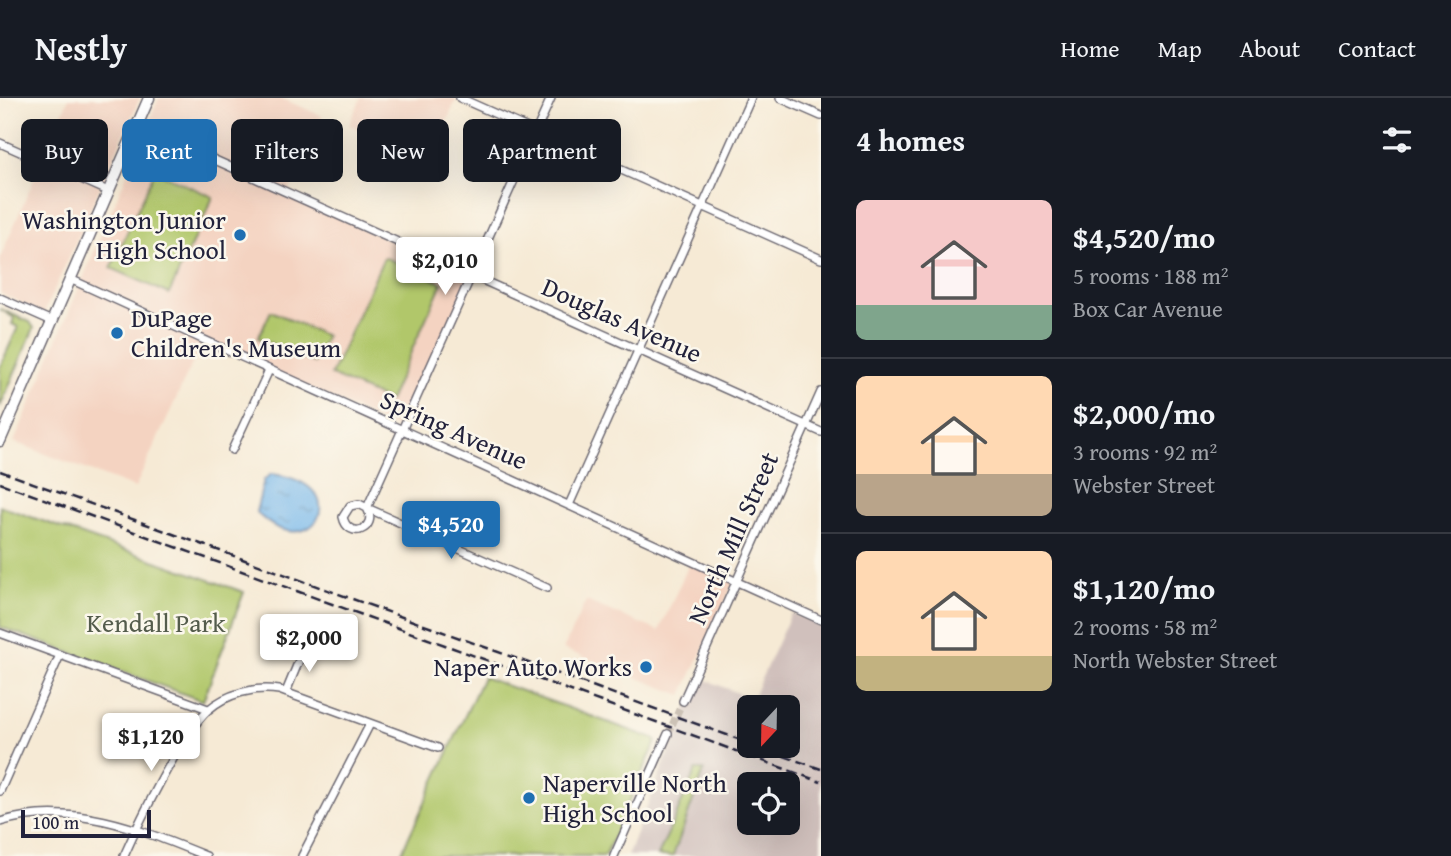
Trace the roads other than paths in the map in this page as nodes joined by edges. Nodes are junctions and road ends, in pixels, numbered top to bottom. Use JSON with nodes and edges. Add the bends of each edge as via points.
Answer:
{"nodes":[{"id":1,"x":149,"y":98,"type":"edge"},
{"id":2,"x":460,"y":98,"type":"edge"},
{"id":3,"x":551,"y":98,"type":"edge"},
{"id":4,"x":751,"y":98,"type":"edge"},
{"id":5,"x":780,"y":98,"type":"edge"},
{"id":6,"x":821,"y":116,"type":"edge"},
{"id":7,"x":140,"y":119,"type":"edge"},
{"id":8,"x":507,"y":119,"type":"edge"},
{"id":9,"x":542,"y":119,"type":"edge"},
{"id":10,"x":0,"y":143,"type":"edge"},
{"id":11,"x":122,"y":159,"type":"edge"},
{"id":12,"x":217,"y":161,"type":"edge"},
{"id":13,"x":621,"y":169,"type":"edge"},
{"id":14,"x":513,"y":182,"type":"edge"},
{"id":15,"x":108,"y":191,"type":"junction"},
{"id":16,"x":702,"y":205,"type":"junction"},
{"id":17,"x":821,"y":259,"type":"edge"},
{"id":18,"x":470,"y":275,"type":"junction"},
{"id":19,"x":70,"y":279,"type":"junction"},
{"id":20,"x":0,"y":298,"type":"edge"},
{"id":21,"x":52,"y":321,"type":"junction"},
{"id":22,"x":637,"y":350,"type":"junction"},
{"id":23,"x":269,"y":370,"type":"junction"},
{"id":24,"x":821,"y":392,"type":"edge"},
{"id":25,"x":806,"y":425,"type":"junction"},
{"id":26,"x":402,"y":430,"type":"junction"},
{"id":27,"x":821,"y":432,"type":"edge"},
{"id":28,"x":0,"y":441,"type":"edge"},
{"id":29,"x":232,"y":450,"type":"dead end"},
{"id":30,"x":569,"y":505,"type":"junction"},
{"id":31,"x":737,"y":582,"type":"junction"},
{"id":32,"x":547,"y":588,"type":"dead end"},
{"id":33,"x":821,"y":620,"type":"edge"},
{"id":34,"x":0,"y":634,"type":"edge"},
{"id":35,"x":305,"y":646,"type":"dead end"},
{"id":36,"x":60,"y":655,"type":"junction"},
{"id":37,"x":286,"y":692,"type":"junction"},
{"id":38,"x":683,"y":701,"type":"tunnel mouth"},
{"id":39,"x":208,"y":709,"type":"junction"},
{"id":40,"x":370,"y":724,"type":"junction"},
{"id":41,"x":668,"y":734,"type":"tunnel mouth"},
{"id":42,"x":438,"y":748,"type":"dead end"},
{"id":43,"x":0,"y":791,"type":"edge"},
{"id":44,"x":0,"y":822,"type":"edge"},
{"id":45,"x":136,"y":828,"type":"junction"},
{"id":46,"x":124,"y":856,"type":"edge"},
{"id":47,"x":206,"y":856,"type":"edge"},
{"id":48,"x":302,"y":856,"type":"edge"},
{"id":49,"x":614,"y":856,"type":"edge"}],
"edges":[{"from":1,"to":7,"type":"main road"},
{"from":2,"to":8,"type":"street"},
{"from":3,"to":9,"type":"street"},
{"from":4,"to":16,"type":"street"},
{"from":5,"to":6,"type":"street"},
{"from":10,"to":15,"type":"street"},
{"from":11,"to":15,"type":"main road"},
{"from":12,"to":18,"type":"street","name":"Douglas Avenue"},
{"from":13,"to":16,"type":"street"},
{"from":14,"to":18,"type":"street"},
{"from":15,"to":19,"type":"main road"},
{"from":16,"to":17,"type":"street"},
{"from":16,"to":22,"type":"street"},
{"from":18,"to":22,"type":"street","name":"Douglas Avenue"},
{"from":18,"to":26,"type":"street"},
{"from":19,"to":21,"type":"main road"},
{"from":19,"to":23,"type":"street","name":"Spring Avenue"},
{"from":20,"to":21,"type":"street"},
{"from":21,"to":28,"type":"main road"},
{"from":22,"to":25,"type":"street","name":"Douglas Avenue"},
{"from":22,"to":30,"type":"street"},
{"from":23,"to":26,"type":"street","name":"Spring Avenue"},
{"from":23,"to":29,"type":"street"},
{"from":24,"to":25,"type":"street","name":"North Mill Street"},
{"from":25,"to":27,"type":"street","name":"Douglas Avenue"},
{"from":25,"to":31,"type":"street","name":"North Mill Street"},
{"from":26,"to":30,"type":"street","name":"Spring Avenue"},
{"from":26,"to":32,"type":"street","via":[[367,508]]},
{"from":30,"to":31,"type":"street","name":"Spring Avenue"},
{"from":31,"to":33,"type":"street","name":"Spring Avenue"},
{"from":31,"to":38,"type":"street","name":"North Mill Street"},
{"from":34,"to":36,"type":"street"},
{"from":35,"to":37,"type":"street"},
{"from":36,"to":39,"type":"street"},
{"from":36,"to":43,"type":"street"},
{"from":37,"to":39,"type":"street","via":[[251,690]]},
{"from":37,"to":40,"type":"street"},
{"from":39,"to":45,"type":"street"},
{"from":40,"to":42,"type":"street"},
{"from":40,"to":48,"type":"street"},
{"from":41,"to":49,"type":"street"},
{"from":44,"to":45,"type":"street","via":[[56,815]]},
{"from":45,"to":46,"type":"street"},
{"from":45,"to":47,"type":"street"}]}
